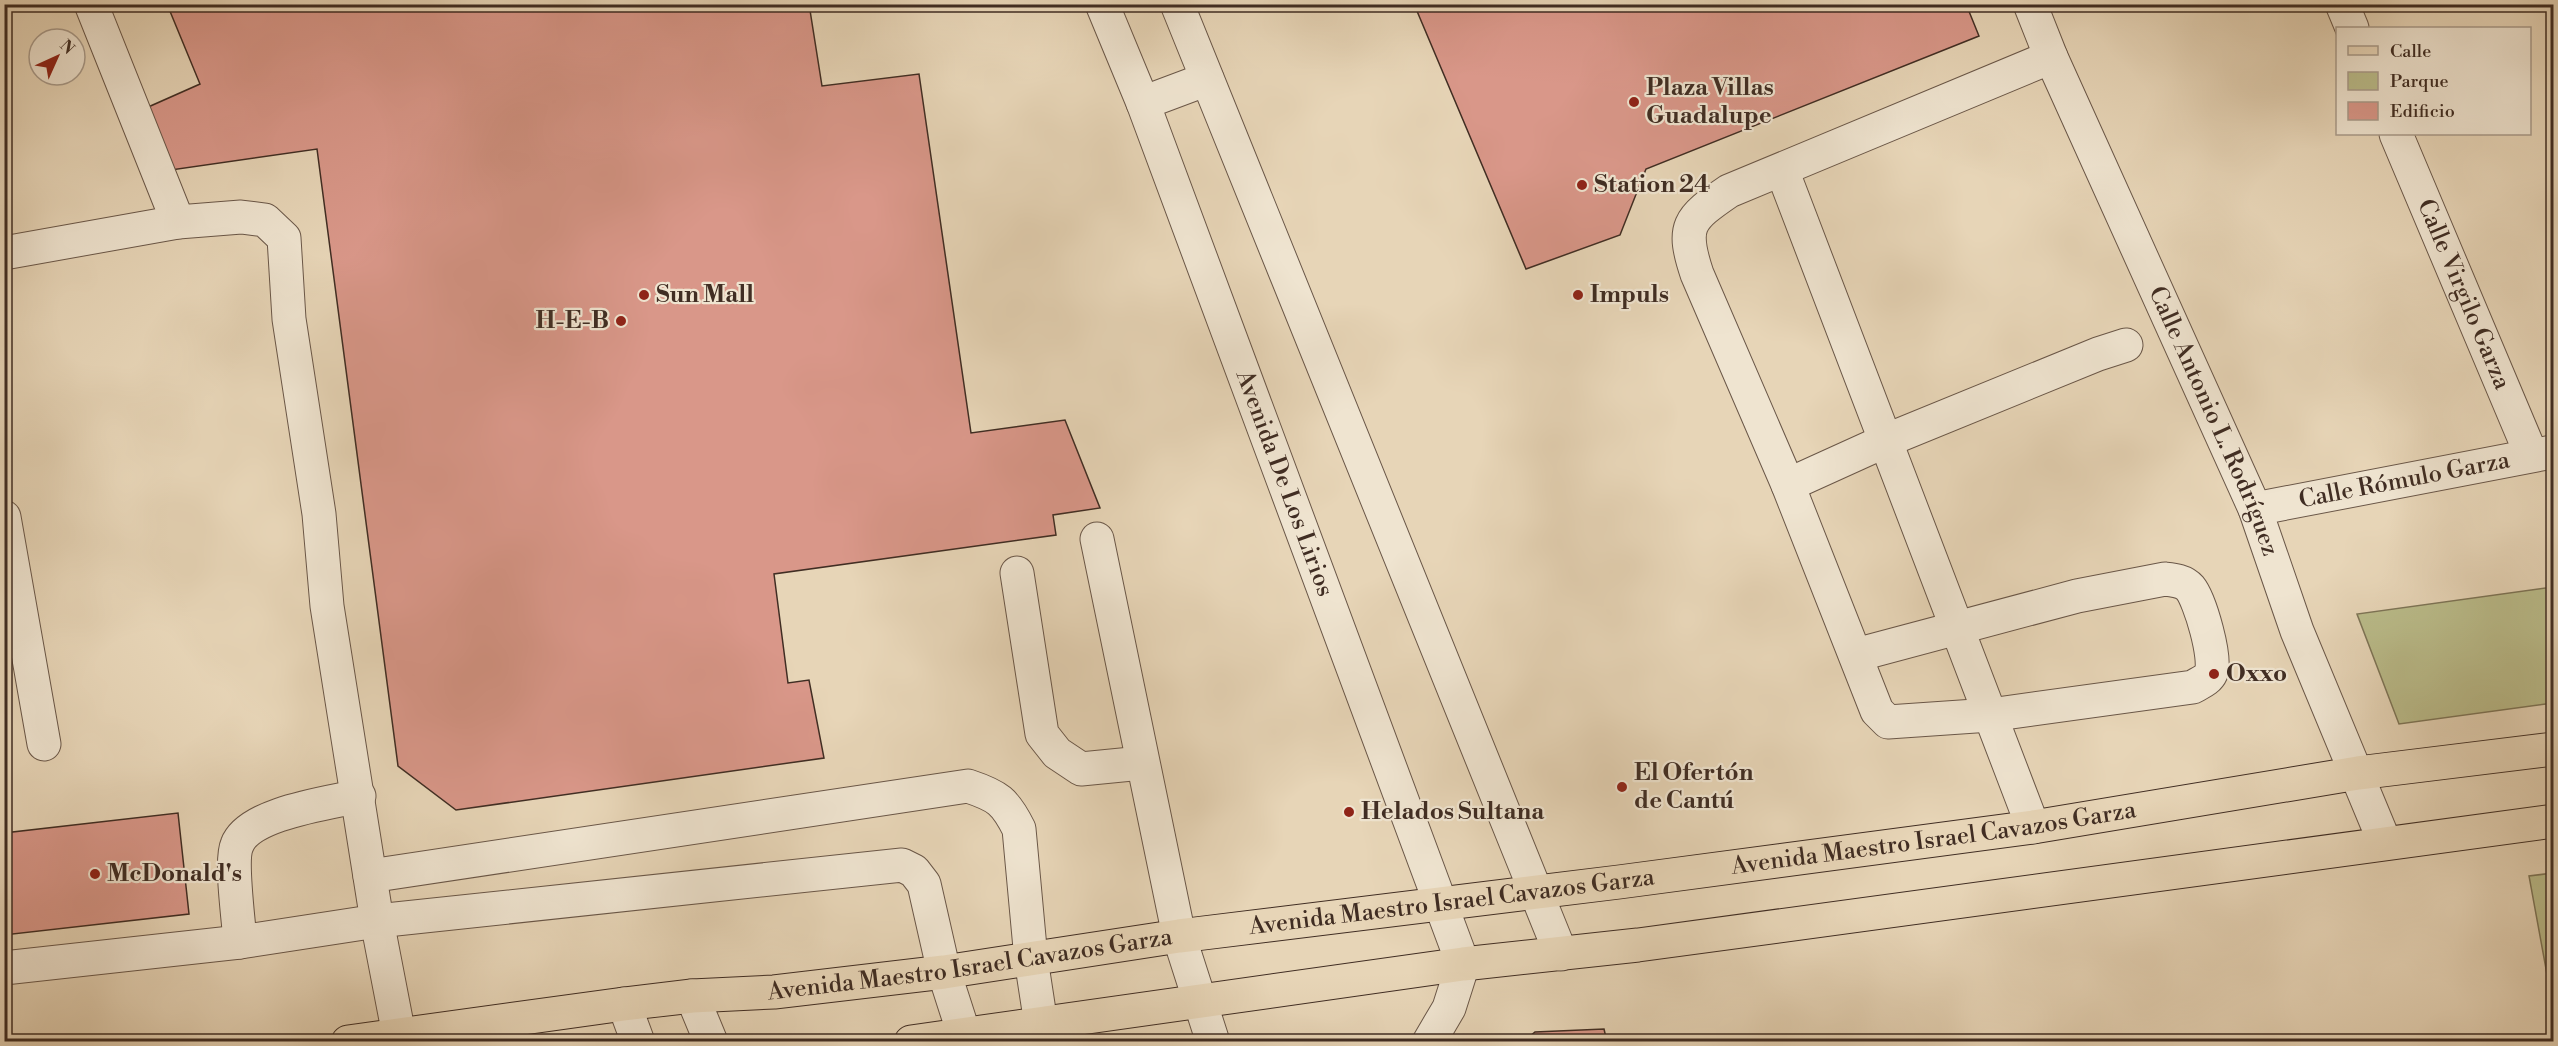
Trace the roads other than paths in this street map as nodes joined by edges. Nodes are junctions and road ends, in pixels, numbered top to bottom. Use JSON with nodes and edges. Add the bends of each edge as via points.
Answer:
{"nodes":[{"id":1,"x":91,"y":4,"type":"edge"},
{"id":2,"x":1102,"y":4,"type":"edge"},
{"id":3,"x":1177,"y":4,"type":"edge"},
{"id":4,"x":2030,"y":4,"type":"edge"},
{"id":5,"x":2342,"y":4,"type":"edge"},
{"id":6,"x":2352,"y":27,"type":"edge"},
{"id":7,"x":2051,"y":57,"type":"junction"},
{"id":8,"x":1207,"y":80,"type":"junction"},
{"id":9,"x":1143,"y":103,"type":"junction"},
{"id":10,"x":2396,"y":135,"type":"edge"},
{"id":11,"x":1782,"y":170,"type":"junction"},
{"id":12,"x":178,"y":222,"type":"junction"},
{"id":13,"x":4,"y":253,"type":"edge"},
{"id":14,"x":2126,"y":345,"type":"dead end"},
{"id":15,"x":1885,"y":441,"type":"junction"},
{"id":16,"x":2542,"y":453,"type":"edge"},
{"id":17,"x":1788,"y":485,"type":"junction"},
{"id":18,"x":2255,"y":509,"type":"junction"},
{"id":19,"x":4,"y":517,"type":"edge"},
{"id":20,"x":1097,"y":539,"type":"dead end"},
{"id":21,"x":1017,"y":573,"type":"dead end"},
{"id":22,"x":1956,"y":627,"type":"junction"},
{"id":23,"x":16,"y":652,"type":"edge"},
{"id":24,"x":1856,"y":655,"type":"junction"},
{"id":25,"x":1990,"y":715,"type":"junction"},
{"id":26,"x":44,"y":744,"type":"dead end"},
{"id":27,"x":2553,"y":749,"type":"edge"},
{"id":28,"x":1142,"y":763,"type":"junction"},
{"id":29,"x":2358,"y":773,"type":"junction"},
{"id":30,"x":358,"y":796,"type":"junction"},
{"id":31,"x":2553,"y":821,"type":"edge"},
{"id":32,"x":2033,"y":826,"type":"junction"},
{"id":33,"x":2385,"y":843,"type":"junction"},
{"id":34,"x":370,"y":876,"type":"junction"},
{"id":35,"x":1537,"y":891,"type":"junction"},
{"id":36,"x":1441,"y":905,"type":"junction"},
{"id":37,"x":377,"y":921,"type":"junction"},
{"id":38,"x":1179,"y":936,"type":"junction"},
{"id":39,"x":240,"y":942,"type":"junction"},
{"id":40,"x":1561,"y":954,"type":"junction"},
{"id":41,"x":1031,"y":959,"type":"junction"},
{"id":42,"x":1463,"y":964,"type":"junction"},
{"id":43,"x":4,"y":968,"type":"edge"},
{"id":44,"x":944,"y":972,"type":"junction"},
{"id":45,"x":692,"y":996,"type":"junction"},
{"id":46,"x":1201,"y":1001,"type":"junction"},
{"id":47,"x":624,"y":1004,"type":"junction"},
{"id":48,"x":1041,"y":1024,"type":"junction"},
{"id":49,"x":964,"y":1034,"type":"junction"},
{"id":50,"x":399,"y":1035,"type":"junction"},
{"id":51,"x":348,"y":1041,"type":"edge"},
{"id":52,"x":638,"y":1041,"type":"edge"},
{"id":53,"x":711,"y":1041,"type":"edge"},
{"id":54,"x":911,"y":1041,"type":"edge"},
{"id":55,"x":1213,"y":1041,"type":"edge"},
{"id":56,"x":1429,"y":1041,"type":"edge"}],
"edges":[{"from":1,"to":12,"type":"street"},
{"from":2,"to":9,"type":"street","name":"Avenida De Los Lirios"},
{"from":3,"to":8,"type":"street"},
{"from":4,"to":7,"type":"street","name":"Calle Antonio L. Rodríguez"},
{"from":5,"to":6,"type":"street"},
{"from":7,"to":11,"type":"street"},
{"from":7,"to":18,"type":"street","name":"Calle Antonio L. Rodríguez"},
{"from":8,"to":9,"type":"street"},
{"from":8,"to":35,"type":"street"},
{"from":9,"to":36,"type":"street","name":"Avenida De Los Lirios"},
{"from":10,"to":16,"type":"street","name":"Calle Virgilo Garza"},
{"from":11,"to":15,"type":"street"},
{"from":11,"to":17,"type":"street","via":[[1716,200],[1689,227],[1687,244]]},
{"from":12,"to":13,"type":"street"},
{"from":12,"to":30,"type":"street","via":[[255,216],[284,238],[289,318],[319,514],[327,606]]},
{"from":14,"to":15,"type":"street"},
{"from":15,"to":17,"type":"street"},
{"from":15,"to":22,"type":"street"},
{"from":16,"to":18,"type":"street","name":"Calle Rómulo Garza"},
{"from":17,"to":24,"type":"street"},
{"from":18,"to":29,"type":"street","name":"Calle Antonio L. Rodríguez","via":[[2297,631]]},
{"from":19,"to":23,"type":"street"},
{"from":20,"to":28,"type":"street"},
{"from":21,"to":28,"type":"street","via":[[1042,734],[1057,753],[1081,769]]},
{"from":22,"to":24,"type":"street"},
{"from":22,"to":25,"type":"street"},
{"from":22,"to":25,"type":"street","via":[[2077,596],[2165,579],[2190,588],[2199,606],[2213,665],[2208,678],[2193,687]]},
{"from":23,"to":26,"type":"street"},
{"from":24,"to":25,"type":"street","via":[[1877,711],[1888,722]]},
{"from":25,"to":32,"type":"street"},
{"from":27,"to":29,"type":"main road","name":"Avenida Maestro Israel Cavazos Garza"},
{"from":28,"to":38,"type":"street"},
{"from":29,"to":32,"type":"main road","name":"Avenida Maestro Israel Cavazos Garza"},
{"from":29,"to":33,"type":"street","name":"Calle Antonio L. Rodríguez"},
{"from":30,"to":34,"type":"street"},
{"from":30,"to":39,"type":"street","via":[[287,813],[258,823],[248,831],[237,845],[235,862]]},
{"from":31,"to":33,"type":"main road"},
{"from":32,"to":35,"type":"main road","name":"Avenida Maestro Israel Cavazos Garza"},
{"from":33,"to":40,"type":"main road"},
{"from":34,"to":37,"type":"street"},
{"from":34,"to":41,"type":"street","via":[[969,786],[995,795],[1010,810],[1019,830]]},
{"from":35,"to":36,"type":"main road","name":"Avenida Maestro Israel Cavazos Garza"},
{"from":35,"to":40,"type":"street"},
{"from":36,"to":38,"type":"main road","name":"Avenida Maestro Israel Cavazos Garza"},
{"from":36,"to":42,"type":"street","name":"Avenida De Los Lirios"},
{"from":37,"to":39,"type":"street"},
{"from":37,"to":44,"type":"street","via":[[902,866],[914,871],[924,884]]},
{"from":37,"to":50,"type":"street"},
{"from":38,"to":41,"type":"main road","name":"Avenida Maestro Israel Cavazos Garza"},
{"from":38,"to":46,"type":"street"},
{"from":39,"to":43,"type":"street"},
{"from":40,"to":42,"type":"main road"},
{"from":41,"to":44,"type":"main road","name":"Avenida Maestro Israel Cavazos Garza"},
{"from":41,"to":48,"type":"street"},
{"from":42,"to":46,"type":"main road"},
{"from":42,"to":56,"type":"street","via":[[1449,1008]]},
{"from":44,"to":45,"type":"main road","name":"Avenida Maestro Israel Cavazos Garza","via":[[774,992]]},
{"from":44,"to":49,"type":"street"},
{"from":45,"to":47,"type":"main road","name":"Avenida Maestro Israel Cavazos Garza"},
{"from":45,"to":53,"type":"street"},
{"from":46,"to":48,"type":"main road"},
{"from":46,"to":55,"type":"street"},
{"from":47,"to":50,"type":"main road","name":"Avenida Maestro Israel Cavazos Garza"},
{"from":47,"to":52,"type":"street"},
{"from":48,"to":49,"type":"main road"},
{"from":49,"to":54,"type":"main road"},
{"from":50,"to":51,"type":"main road","name":"Avenida Maestro Israel Cavazos Garza"}]}
